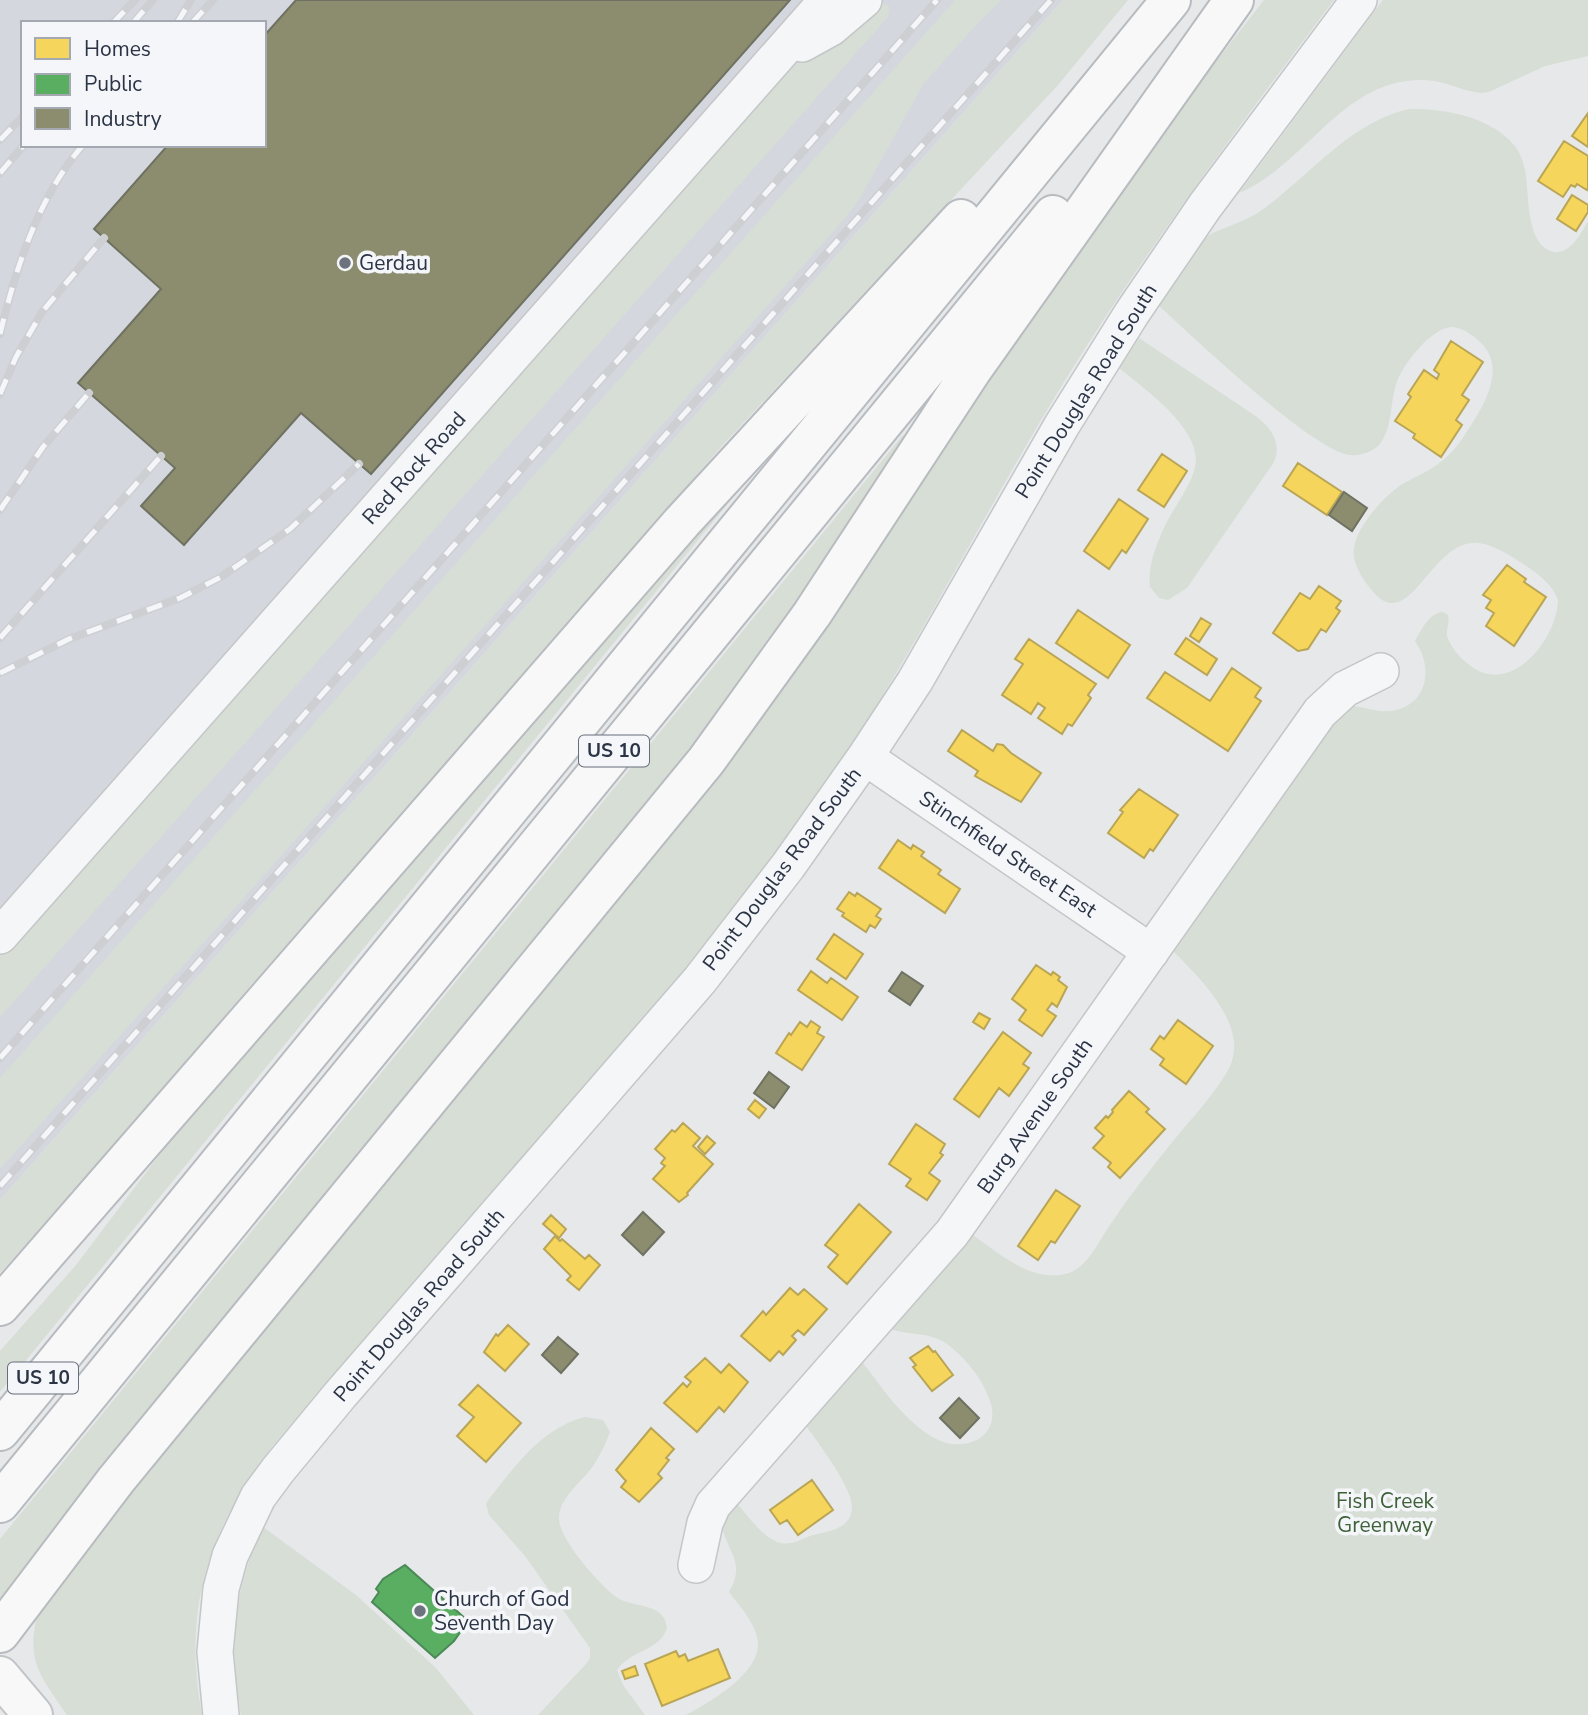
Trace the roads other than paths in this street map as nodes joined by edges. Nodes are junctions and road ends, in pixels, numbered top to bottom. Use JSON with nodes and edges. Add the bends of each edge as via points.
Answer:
{"nodes":[{"id":1,"x":827,"y":0,"type":"edge"},
{"id":2,"x":864,"y":0,"type":"edge"},
{"id":3,"x":1165,"y":0,"type":"edge"},
{"id":4,"x":1171,"y":0,"type":"edge"},
{"id":5,"x":1232,"y":0,"type":"edge"},
{"id":6,"x":1359,"y":0,"type":"edge"},
{"id":7,"x":786,"y":47,"type":"junction"},
{"id":8,"x":1381,"y":671,"type":"dead end"},
{"id":9,"x":865,"y":757,"type":"junction"},
{"id":10,"x":0,"y":936,"type":"edge"},
{"id":11,"x":1151,"y":952,"type":"junction"},
{"id":12,"x":0,"y":1306,"type":"edge"},
{"id":13,"x":86,"y":1324,"type":"junction"},
{"id":14,"x":0,"y":1417,"type":"edge"},
{"id":15,"x":0,"y":1432,"type":"edge"},
{"id":16,"x":0,"y":1503,"type":"edge"},
{"id":17,"x":696,"y":1565,"type":"dead end"},
{"id":18,"x":0,"y":1633,"type":"edge"},
{"id":19,"x":0,"y":1676,"type":"edge"},
{"id":20,"x":33,"y":1715,"type":"edge"},
{"id":21,"x":222,"y":1715,"type":"edge"}],
"edges":[{"from":1,"to":7,"type":"street","name":"Red Rock Road"},
{"from":2,"to":7,"type":"street","via":[[820,35]]},
{"from":3,"to":12,"type":"main road","via":[[732,466]]},
{"from":4,"to":13,"type":"main road","number":"US 10"},
{"from":5,"to":16,"type":"main road","number":"US 10"},
{"from":5,"to":18,"type":"main road","via":[[979,359],[812,614],[706,761],[116,1480]]},
{"from":6,"to":9,"type":"street","name":"Point Douglas Road South","via":[[1132,313],[915,681]]},
{"from":7,"to":10,"type":"street","name":"Red Rock Road"},
{"from":8,"to":11,"type":"street","name":"Burg Avenue South","via":[[1345,689],[1320,712]]},
{"from":9,"to":11,"type":"street","name":"Stinchfield Street East"},
{"from":9,"to":21,"type":"street","name":"Point Douglas Road South","via":[[718,958],[340,1395],[258,1497],[230,1556],[221,1589],[215,1652]]},
{"from":11,"to":17,"type":"street","name":"Burg Avenue South","via":[[952,1233],[713,1505]]},
{"from":13,"to":14,"type":"main road"},
{"from":13,"to":15,"type":"main road","number":"US 10"},
{"from":19,"to":20,"type":"main road"}]}
